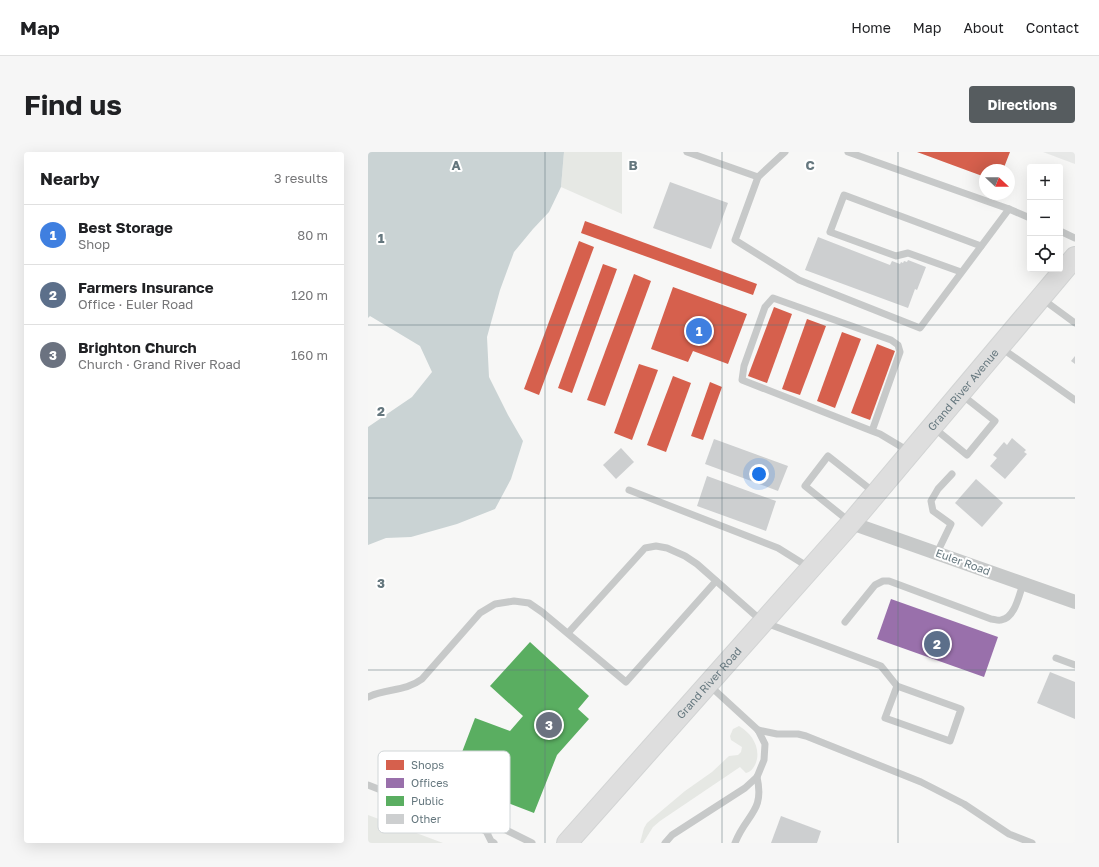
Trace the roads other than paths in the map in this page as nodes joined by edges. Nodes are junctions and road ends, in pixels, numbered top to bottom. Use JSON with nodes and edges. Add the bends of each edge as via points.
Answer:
{"nodes":[{"id":1,"x":687,"y":152,"type":"edge"},
{"id":2,"x":786,"y":152,"type":"edge"},
{"id":3,"x":848,"y":152,"type":"edge"},
{"id":4,"x":758,"y":178,"type":"junction"},
{"id":5,"x":1009,"y":209,"type":"junction"},
{"id":6,"x":1027,"y":217,"type":"edge"},
{"id":7,"x":1063,"y":232,"type":"edge"},
{"id":8,"x":1075,"y":238,"type":"edge"},
{"id":9,"x":981,"y":246,"type":"junction"},
{"id":10,"x":1075,"y":257,"type":"edge"},
{"id":11,"x":961,"y":272,"type":"junction"},
{"id":12,"x":1041,"y":298,"type":"junction"},
{"id":13,"x":1075,"y":323,"type":"edge"},
{"id":14,"x":1000,"y":347,"type":"junction"},
{"id":15,"x":960,"y":393,"type":"junction"},
{"id":16,"x":1075,"y":400,"type":"edge"},
{"id":17,"x":932,"y":426,"type":"junction"},
{"id":18,"x":872,"y":430,"type":"junction"},
{"id":19,"x":910,"y":452,"type":"junction"},
{"id":20,"x":952,"y":474,"type":"dead end"},
{"id":21,"x":629,"y":490,"type":"dead end"},
{"id":22,"x":875,"y":494,"type":"junction"},
{"id":23,"x":851,"y":523,"type":"junction"},
{"id":24,"x":937,"y":553,"type":"junction"},
{"id":25,"x":810,"y":568,"type":"junction"},
{"id":26,"x":716,"y":581,"type":"junction"},
{"id":27,"x":1023,"y":584,"type":"junction"},
{"id":28,"x":1075,"y":602,"type":"edge"},
{"id":29,"x":763,"y":622,"type":"junction"},
{"id":30,"x":845,"y":622,"type":"dead end"},
{"id":31,"x":568,"y":634,"type":"junction"},
{"id":32,"x":1056,"y":658,"type":"dead end"},
{"id":33,"x":1075,"y":665,"type":"edge"},
{"id":34,"x":708,"y":684,"type":"junction"},
{"id":35,"x":897,"y":686,"type":"junction"},
{"id":36,"x":368,"y":697,"type":"edge"},
{"id":37,"x":758,"y":730,"type":"junction"},
{"id":38,"x":757,"y":777,"type":"junction"},
{"id":39,"x":368,"y":785,"type":"edge"},
{"id":40,"x":378,"y":789,"type":"edge"},
{"id":41,"x":510,"y":832,"type":"edge"},
{"id":42,"x":487,"y":833,"type":"edge"},
{"id":43,"x":494,"y":843,"type":"edge"},
{"id":44,"x":532,"y":843,"type":"edge"},
{"id":45,"x":567,"y":843,"type":"edge"},
{"id":46,"x":665,"y":843,"type":"edge"},
{"id":47,"x":735,"y":843,"type":"edge"},
{"id":48,"x":1032,"y":843,"type":"edge"}],
"edges":[{"from":1,"to":4,"type":"lane"},
{"from":2,"to":4,"type":"lane"},
{"from":3,"to":5,"type":"lane"},
{"from":4,"to":11,"type":"lane","via":[[735,240],[799,280],[920,328]]},
{"from":5,"to":6,"type":"lane"},
{"from":5,"to":9,"type":"lane"},
{"from":7,"to":8,"type":"lane"},
{"from":9,"to":11,"type":"lane"},
{"from":9,"to":11,"type":"lane","via":[[844,195],[830,232],[896,256],[908,253]]},
{"from":10,"to":12,"type":"main road","name":"Grand River Avenue"},
{"from":12,"to":13,"type":"lane"},
{"from":12,"to":14,"type":"main road","name":"Grand River Avenue"},
{"from":14,"to":15,"type":"main road","name":"Grand River Avenue"},
{"from":14,"to":16,"type":"lane"},
{"from":15,"to":17,"type":"main road","name":"Grand River Avenue"},
{"from":15,"to":17,"type":"lane","via":[[995,421],[967,455]]},
{"from":17,"to":19,"type":"main road","name":"Grand River Avenue"},
{"from":18,"to":18,"type":"lane","via":[[742,380],[744,366],[765,306],[773,298],[891,340],[898,345],[900,352]]},
{"from":18,"to":19,"type":"lane"},
{"from":19,"to":22,"type":"main road","name":"Grand River Avenue"},
{"from":20,"to":24,"type":"lane","via":[[931,501],[933,511],[951,524]]},
{"from":21,"to":25,"type":"lane","via":[[778,548]]},
{"from":22,"to":23,"type":"main road","name":"Grand River Avenue"},
{"from":22,"to":23,"type":"lane","via":[[828,456],[805,486]]},
{"from":23,"to":24,"type":"street","name":"Euler Road"},
{"from":23,"to":25,"type":"main road","name":"Grand River Road"},
{"from":24,"to":27,"type":"street","name":"Euler Road"},
{"from":25,"to":29,"type":"main road","name":"Grand River Road"},
{"from":26,"to":29,"type":"lane"},
{"from":26,"to":31,"type":"lane","via":[[685,556],[667,548],[645,548]]},
{"from":26,"to":31,"type":"lane","via":[[626,682]]},
{"from":27,"to":28,"type":"street","name":"Euler Road"},
{"from":27,"to":30,"type":"lane","via":[[1013,611],[1000,620],[883,581],[875,585]]},
{"from":29,"to":34,"type":"main road","name":"Grand River Road"},
{"from":29,"to":35,"type":"lane","via":[[881,666]]},
{"from":31,"to":36,"type":"lane","via":[[529,603],[514,600],[495,604],[480,613],[416,684]]},
{"from":32,"to":33,"type":"lane"},
{"from":34,"to":37,"type":"lane"},
{"from":34,"to":45,"type":"main road","name":"Grand River Road"},
{"from":35,"to":35,"type":"lane","via":[[961,709],[950,741],[885,718]]},
{"from":37,"to":38,"type":"lane","via":[[765,744],[764,760]]},
{"from":37,"to":48,"type":"lane","via":[[806,736],[921,782],[964,804],[1009,834]]},
{"from":38,"to":46,"type":"lane","via":[[745,788],[672,835]]},
{"from":38,"to":47,"type":"lane","via":[[759,787],[756,809]]},
{"from":39,"to":40,"type":"lane"},
{"from":41,"to":44,"type":"lane"},
{"from":42,"to":43,"type":"lane"}]}
